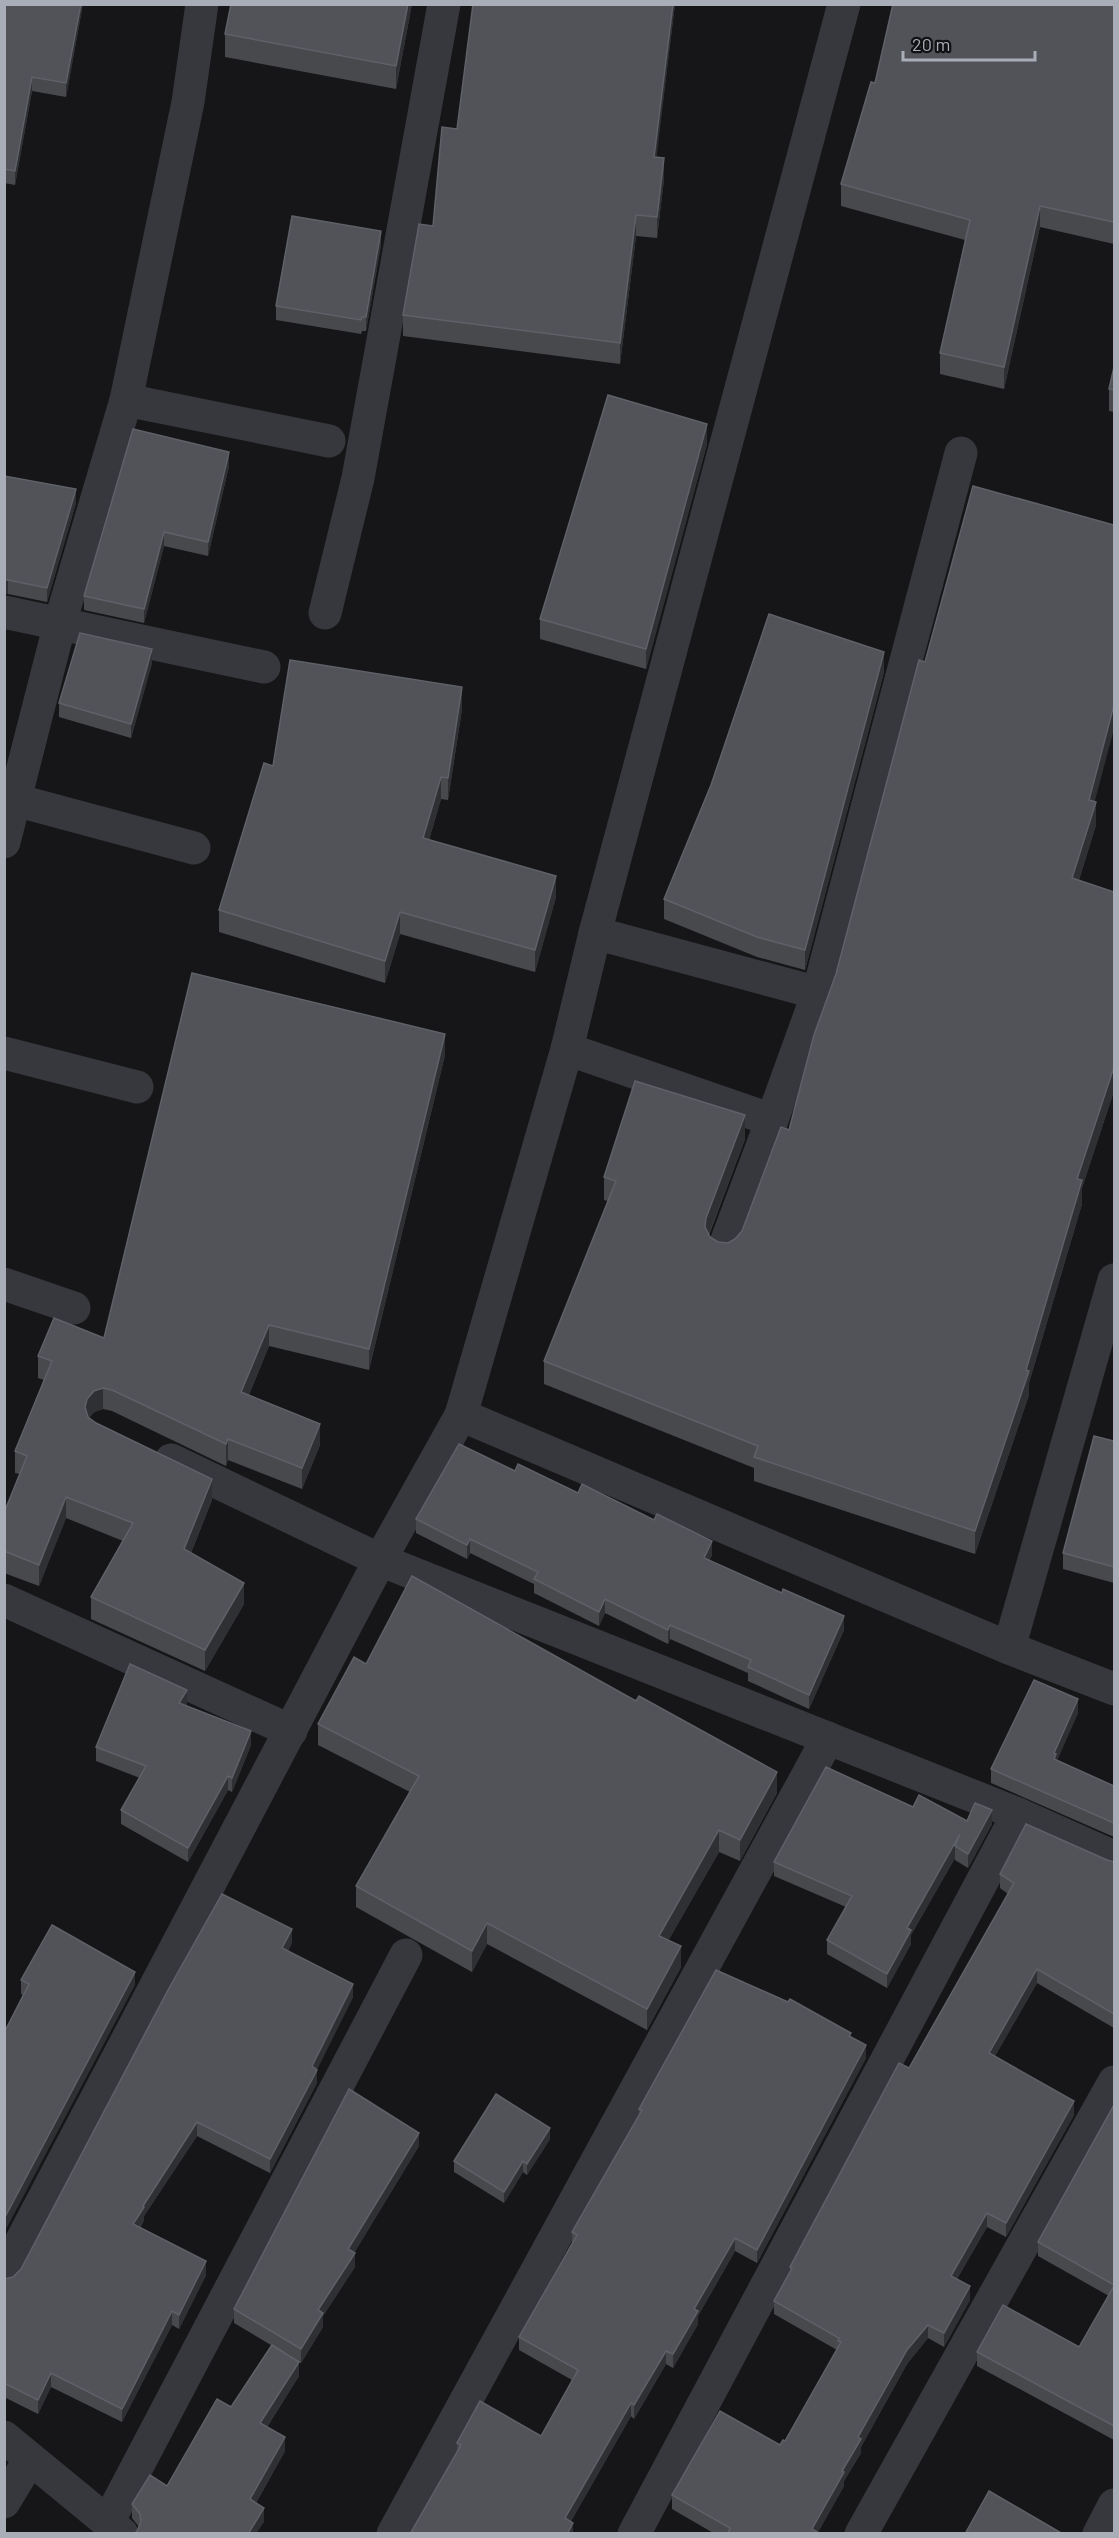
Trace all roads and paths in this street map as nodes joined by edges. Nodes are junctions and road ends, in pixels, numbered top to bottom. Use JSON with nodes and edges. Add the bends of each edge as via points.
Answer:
{"nodes":[{"id":1,"x":202,"y":4,"type":"edge"},
{"id":2,"x":444,"y":4,"type":"edge"},
{"id":3,"x":844,"y":4,"type":"edge"},
{"id":4,"x":126,"y":400,"type":"junction"},
{"id":5,"x":328,"y":441,"type":"dead end"},
{"id":6,"x":961,"y":453,"type":"dead end"},
{"id":7,"x":4,"y":612,"type":"edge"},
{"id":8,"x":325,"y":613,"type":"dead end"},
{"id":9,"x":60,"y":622,"type":"junction"},
{"id":10,"x":264,"y":668,"type":"dead end"},
{"id":11,"x":9,"y":799,"type":"edge"},
{"id":12,"x":4,"y":842,"type":"edge"},
{"id":13,"x":194,"y":848,"type":"dead end"},
{"id":14,"x":595,"y":933,"type":"junction"},
{"id":15,"x":818,"y":993,"type":"junction"},
{"id":16,"x":567,"y":1049,"type":"junction"},
{"id":17,"x":4,"y":1053,"type":"edge"},
{"id":18,"x":137,"y":1087,"type":"dead end"},
{"id":19,"x":772,"y":1120,"type":"junction"},
{"id":20,"x":724,"y":1248,"type":"edge"},
{"id":21,"x":1114,"y":1280,"type":"edge"},
{"id":22,"x":4,"y":1284,"type":"edge"},
{"id":23,"x":74,"y":1308,"type":"dead end"},
{"id":24,"x":461,"y":1415,"type":"junction"},
{"id":25,"x":146,"y":1448,"type":"edge"},
{"id":26,"x":380,"y":1560,"type":"junction"},
{"id":27,"x":4,"y":1600,"type":"edge"},
{"id":28,"x":1009,"y":1648,"type":"junction"},
{"id":29,"x":1114,"y":1689,"type":"edge"},
{"id":30,"x":291,"y":1731,"type":"junction"},
{"id":31,"x":828,"y":1738,"type":"junction"},
{"id":32,"x":1018,"y":1814,"type":"junction"},
{"id":33,"x":1114,"y":1857,"type":"edge"},
{"id":34,"x":406,"y":1955,"type":"dead end"},
{"id":35,"x":1114,"y":2082,"type":"edge"},
{"id":36,"x":4,"y":2274,"type":"edge"},
{"id":37,"x":4,"y":2437,"type":"edge"},
{"id":38,"x":30,"y":2459,"type":"junction"},
{"id":39,"x":4,"y":2502,"type":"edge"},
{"id":40,"x":1114,"y":2505,"type":"edge"},
{"id":41,"x":115,"y":2528,"type":"edge"},
{"id":42,"x":393,"y":2534,"type":"edge"},
{"id":43,"x":634,"y":2534,"type":"edge"},
{"id":44,"x":861,"y":2534,"type":"edge"},
{"id":45,"x":1099,"y":2534,"type":"edge"}],
"edges":[{"from":1,"to":4,"type":"street","via":[[188,102]]},
{"from":2,"to":8,"type":"street","via":[[358,478]]},
{"from":3,"to":14,"type":"street"},
{"from":4,"to":5,"type":"street"},
{"from":4,"to":9,"type":"street"},
{"from":6,"to":15,"type":"street"},
{"from":7,"to":9,"type":"street"},
{"from":9,"to":10,"type":"street"},
{"from":9,"to":11,"type":"street"},
{"from":11,"to":12,"type":"street"},
{"from":11,"to":13,"type":"street"},
{"from":14,"to":15,"type":"street"},
{"from":14,"to":16,"type":"street"},
{"from":15,"to":19,"type":"street"},
{"from":16,"to":19,"type":"street"},
{"from":16,"to":24,"type":"street"},
{"from":17,"to":18,"type":"street"},
{"from":19,"to":20,"type":"street"},
{"from":21,"to":28,"type":"street"},
{"from":22,"to":23,"type":"street"},
{"from":24,"to":26,"type":"street"},
{"from":24,"to":28,"type":"street"},
{"from":25,"to":26,"type":"street"},
{"from":26,"to":30,"type":"street"},
{"from":26,"to":31,"type":"street"},
{"from":27,"to":30,"type":"street"},
{"from":28,"to":29,"type":"street"},
{"from":30,"to":36,"type":"street"},
{"from":31,"to":32,"type":"street"},
{"from":31,"to":42,"type":"street"},
{"from":32,"to":33,"type":"street"},
{"from":32,"to":43,"type":"street"},
{"from":34,"to":41,"type":"street"},
{"from":35,"to":44,"type":"street"},
{"from":37,"to":38,"type":"street"},
{"from":38,"to":39,"type":"street"},
{"from":38,"to":41,"type":"street"},
{"from":40,"to":45,"type":"street"}]}
